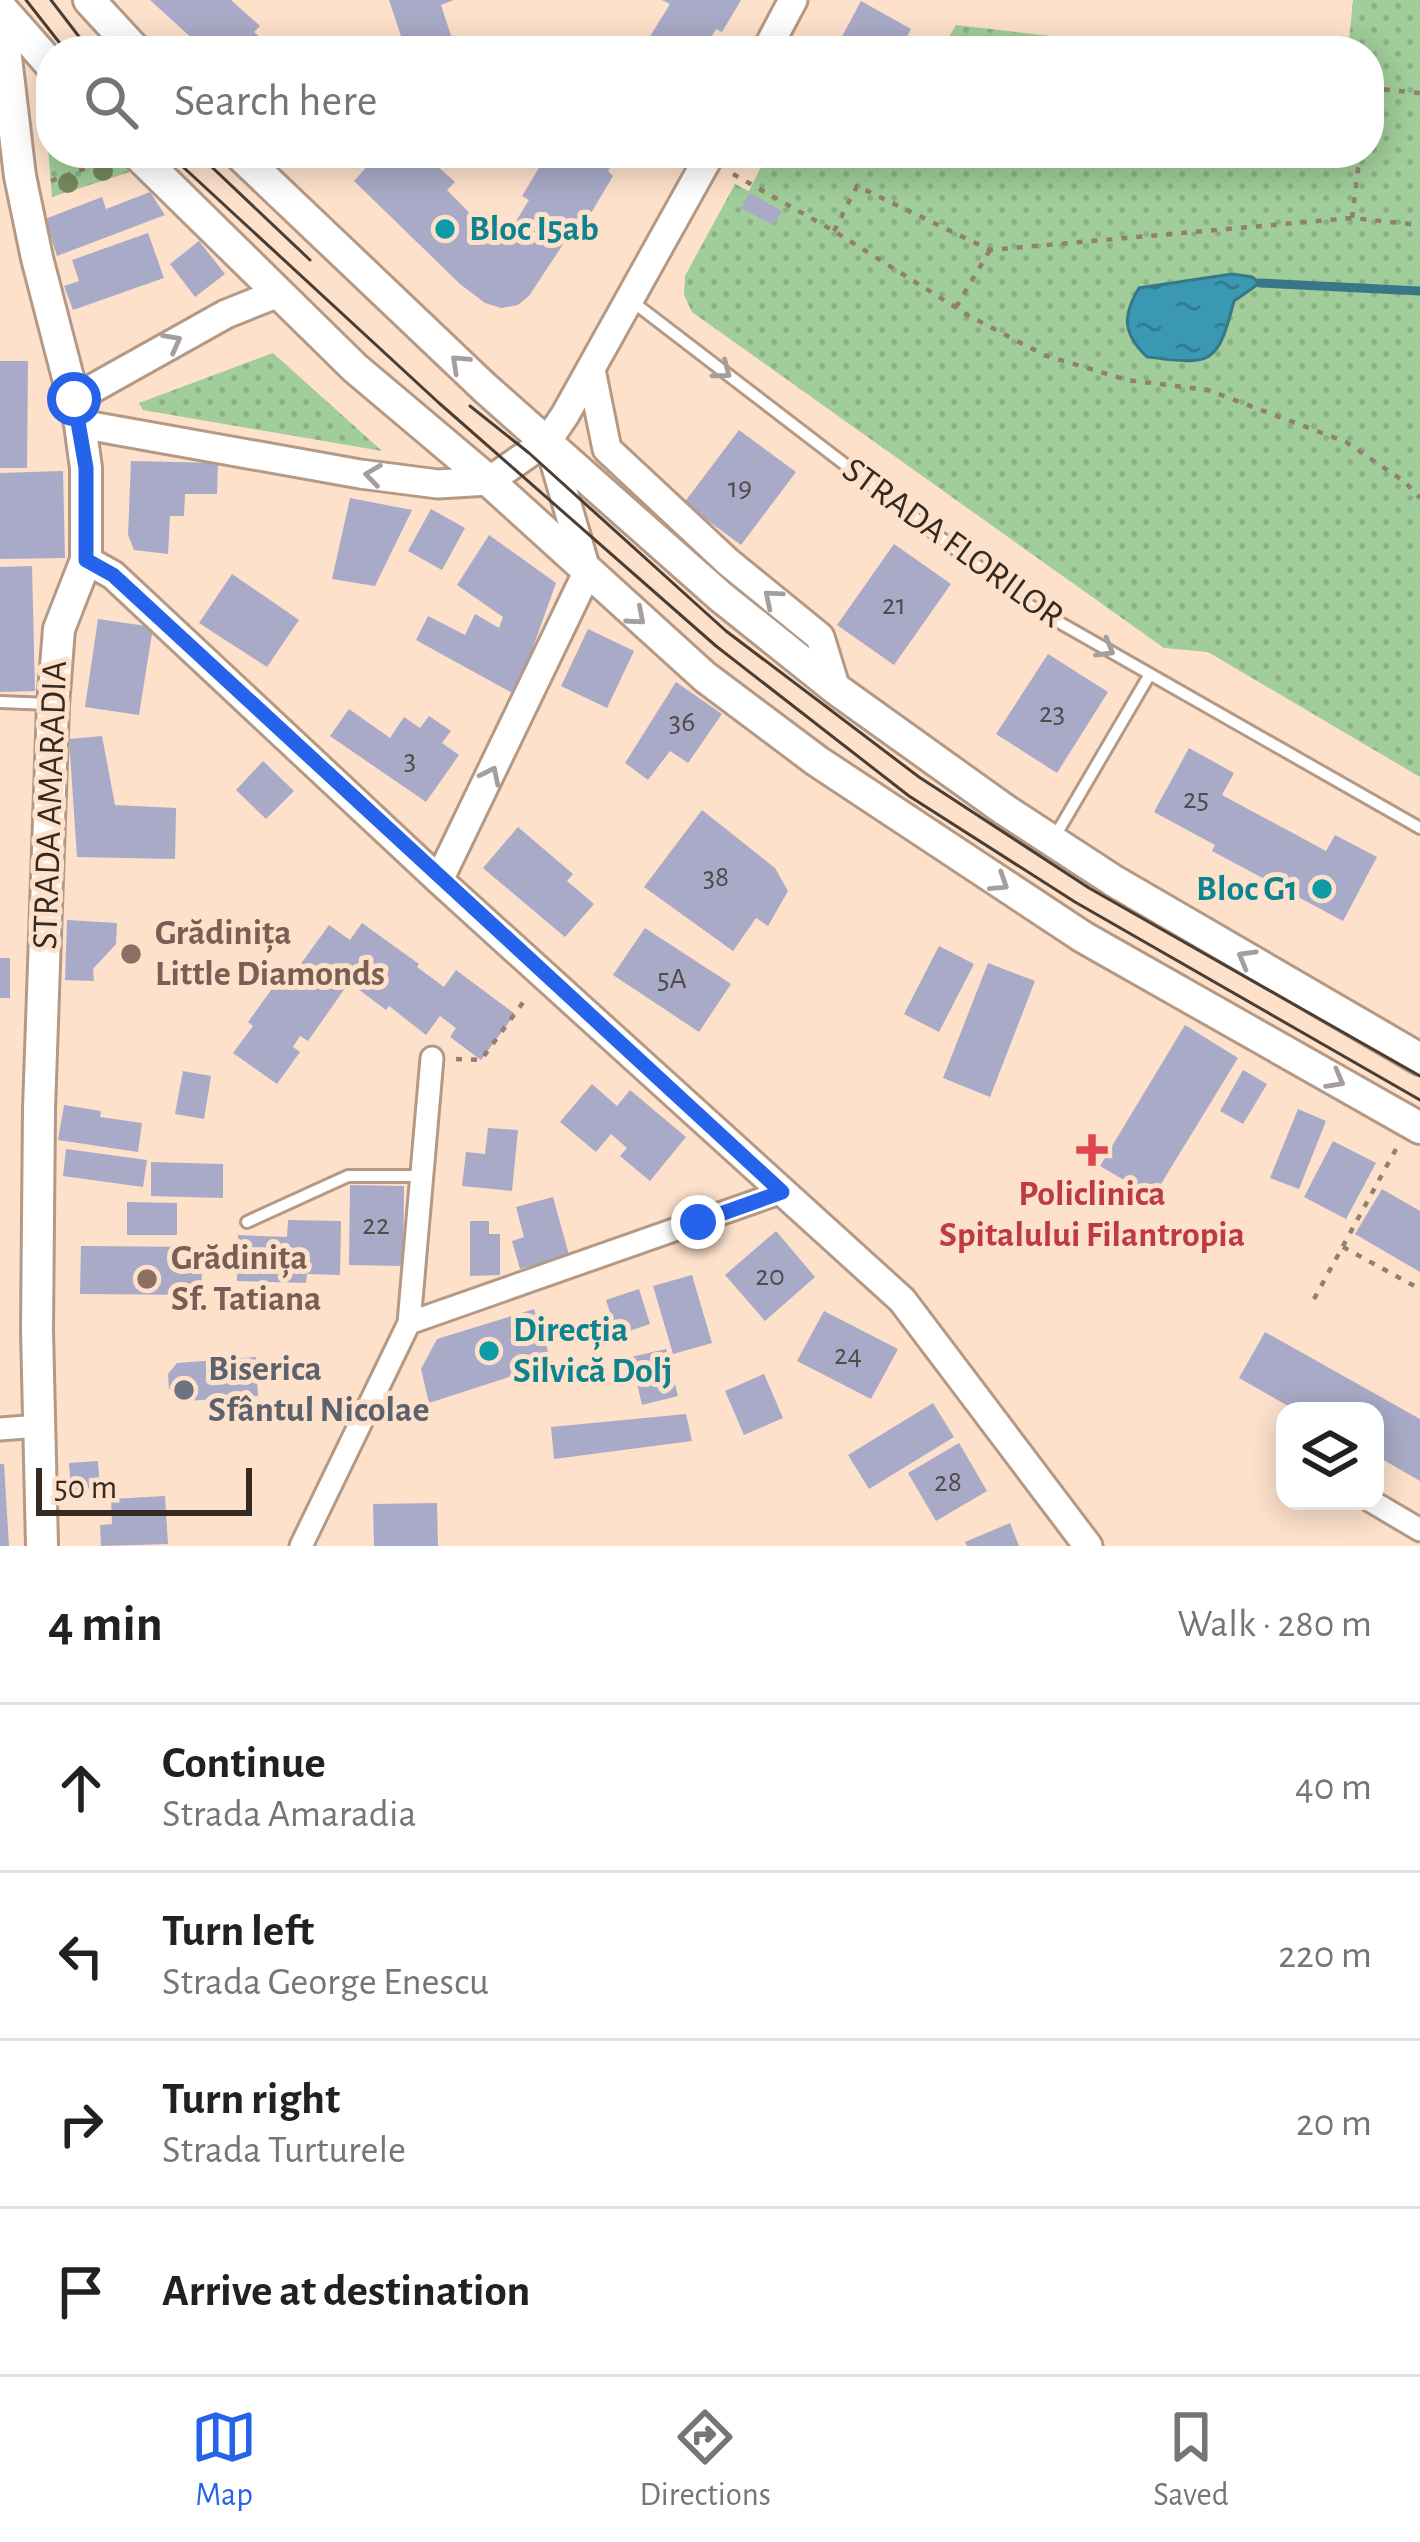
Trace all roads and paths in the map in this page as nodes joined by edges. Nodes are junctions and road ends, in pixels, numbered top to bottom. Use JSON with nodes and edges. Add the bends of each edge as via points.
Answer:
{"nodes":[{"id":1,"x":12,"y":0,"type":"edge"},
{"id":2,"x":89,"y":0,"type":"edge"},
{"id":3,"x":793,"y":0,"type":"edge"},
{"id":4,"x":0,"y":7,"type":"edge"},
{"id":5,"x":122,"y":36,"type":"edge"},
{"id":6,"x":774,"y":36,"type":"edge"},
{"id":7,"x":36,"y":47,"type":"edge"},
{"id":8,"x":1384,"y":89,"type":"edge"},
{"id":9,"x":1420,"y":93,"type":"edge"},
{"id":10,"x":45,"y":168,"type":"edge"},
{"id":11,"x":86,"y":168,"type":"edge"},
{"id":12,"x":151,"y":168,"type":"edge"},
{"id":13,"x":254,"y":168,"type":"edge"},
{"id":14,"x":702,"y":168,"type":"edge"},
{"id":15,"x":729,"y":168,"type":"edge"},
{"id":16,"x":1358,"y":168,"type":"edge"},
{"id":17,"x":1352,"y":218,"type":"junction"},
{"id":18,"x":1420,"y":225,"type":"edge"},
{"id":19,"x":834,"y":231,"type":"junction"},
{"id":20,"x":990,"y":250,"type":"junction"},
{"id":21,"x":276,"y":294,"type":"junction"},
{"id":22,"x":630,"y":300,"type":"junction"},
{"id":23,"x":956,"y":308,"type":"junction"},
{"id":24,"x":591,"y":370,"type":"junction"},
{"id":25,"x":77,"y":411,"type":"junction"},
{"id":26,"x":548,"y":440,"type":"junction"},
{"id":27,"x":489,"y":481,"type":"junction"},
{"id":28,"x":1420,"y":498,"type":"edge"},
{"id":29,"x":86,"y":560,"type":"junction"},
{"id":30,"x":587,"y":573,"type":"junction"},
{"id":31,"x":1150,"y":674,"type":"junction"},
{"id":32,"x":836,"y":689,"type":"junction"},
{"id":33,"x":0,"y":702,"type":"edge"},
{"id":34,"x":53,"y":705,"type":"junction"},
{"id":35,"x":1420,"y":827,"type":"edge"},
{"id":36,"x":1052,"y":841,"type":"junction"},
{"id":37,"x":440,"y":880,"type":"junction"},
{"id":38,"x":544,"y":974,"type":"junction"},
{"id":39,"x":433,"y":1058,"type":"joint"},
{"id":40,"x":1420,"y":1059,"type":"edge"},
{"id":41,"x":1415,"y":1125,"type":"edge"},
{"id":42,"x":422,"y":1176,"type":"junction"},
{"id":43,"x":782,"y":1192,"type":"junction"},
{"id":44,"x":247,"y":1222,"type":"dead end"},
{"id":45,"x":1343,"y":1247,"type":"junction"},
{"id":46,"x":1420,"y":1289,"type":"edge"},
{"id":47,"x":1314,"y":1300,"type":"dead end"},
{"id":48,"x":409,"y":1323,"type":"junction"},
{"id":49,"x":39,"y":1426,"type":"junction"},
{"id":50,"x":0,"y":1429,"type":"edge"},
{"id":51,"x":1384,"y":1509,"type":"edge"},
{"id":52,"x":1420,"y":1530,"type":"edge"},
{"id":53,"x":42,"y":1546,"type":"edge"},
{"id":54,"x":301,"y":1546,"type":"edge"},
{"id":55,"x":1088,"y":1546,"type":"edge"}],
"edges":[{"from":1,"to":4,"type":"street"},
{"from":2,"to":5,"type":"main road"},
{"from":3,"to":6,"type":"street"},
{"from":4,"to":7,"type":"main road"},
{"from":4,"to":25,"type":"main road","name":"STRADA AMARADIA","via":[[20,176]]},
{"from":8,"to":9,"type":"path"},
{"from":10,"to":11,"type":"path","via":[[46,183]]},
{"from":12,"to":21,"type":"main road"},
{"from":26,"to":13,"type":"main road","one_way":true},
{"from":14,"to":22,"type":"street"},
{"from":15,"to":19,"type":"path"},
{"from":16,"to":17,"type":"path"},
{"from":17,"to":18,"type":"path"},
{"from":17,"to":20,"type":"path"},
{"from":19,"to":20,"type":"path","via":[[857,186]]},
{"from":19,"to":23,"type":"path"},
{"from":20,"to":23,"type":"path"},
{"from":25,"to":21,"type":"street","one_way":true,"via":[[226,314]]},
{"from":21,"to":27,"type":"main road"},
{"from":22,"to":24,"type":"street"},
{"from":22,"to":31,"type":"lane","name":"STRADA FLORILOR","one_way":true,"via":[[1027,604]]},
{"from":23,"to":28,"type":"path","via":[[1043,355],[1127,380],[1208,390],[1346,442]]},
{"from":24,"to":26,"type":"street"},
{"from":32,"to":24,"type":"street","one_way":true,"via":[[820,637],[607,449]]},
{"from":27,"to":25,"type":"street","one_way":true,"via":[[360,474]]},
{"from":25,"to":29,"type":"main road","name":"STRADA AMARADIA"},
{"from":26,"to":27,"type":"street"},
{"from":26,"to":30,"type":"street"},
{"from":26,"to":32,"type":"main road"},
{"from":27,"to":30,"type":"main road"},
{"from":29,"to":34,"type":"main road","name":"STRADA AMARADIA","via":[[59,629]]},
{"from":29,"to":37,"type":"street","via":[[113,575]]},
{"from":37,"to":30,"type":"street","one_way":true},
{"from":30,"to":41,"type":"main road","one_way":true,"via":[[705,677],[968,863]]},
{"from":31,"to":35,"type":"lane","name":"STRADA FLORILOR"},
{"from":31,"to":36,"type":"lane"},
{"from":32,"to":36,"type":"main road"},
{"from":33,"to":34,"type":"lane"},
{"from":34,"to":49,"type":"main road","name":"STRADA AMARADIA","via":[[39,1109]]},
{"from":40,"to":36,"type":"main road","one_way":true},
{"from":37,"to":38,"type":"street"},
{"from":38,"to":39,"type":"path","via":[[481,1060]]},
{"from":38,"to":43,"type":"street"},
{"from":39,"to":42,"type":"street"},
{"from":41,"to":45,"type":"path"},
{"from":42,"to":44,"type":"lane","via":[[348,1177]]},
{"from":42,"to":48,"type":"street"},
{"from":43,"to":48,"type":"street"},
{"from":43,"to":55,"type":"street","via":[[902,1300]]},
{"from":45,"to":46,"type":"path"},
{"from":45,"to":47,"type":"path"},
{"from":48,"to":54,"type":"street"},
{"from":49,"to":50,"type":"street"},
{"from":49,"to":53,"type":"main road","name":"STRADA AMARADIA"},
{"from":51,"to":52,"type":"street"}]}
